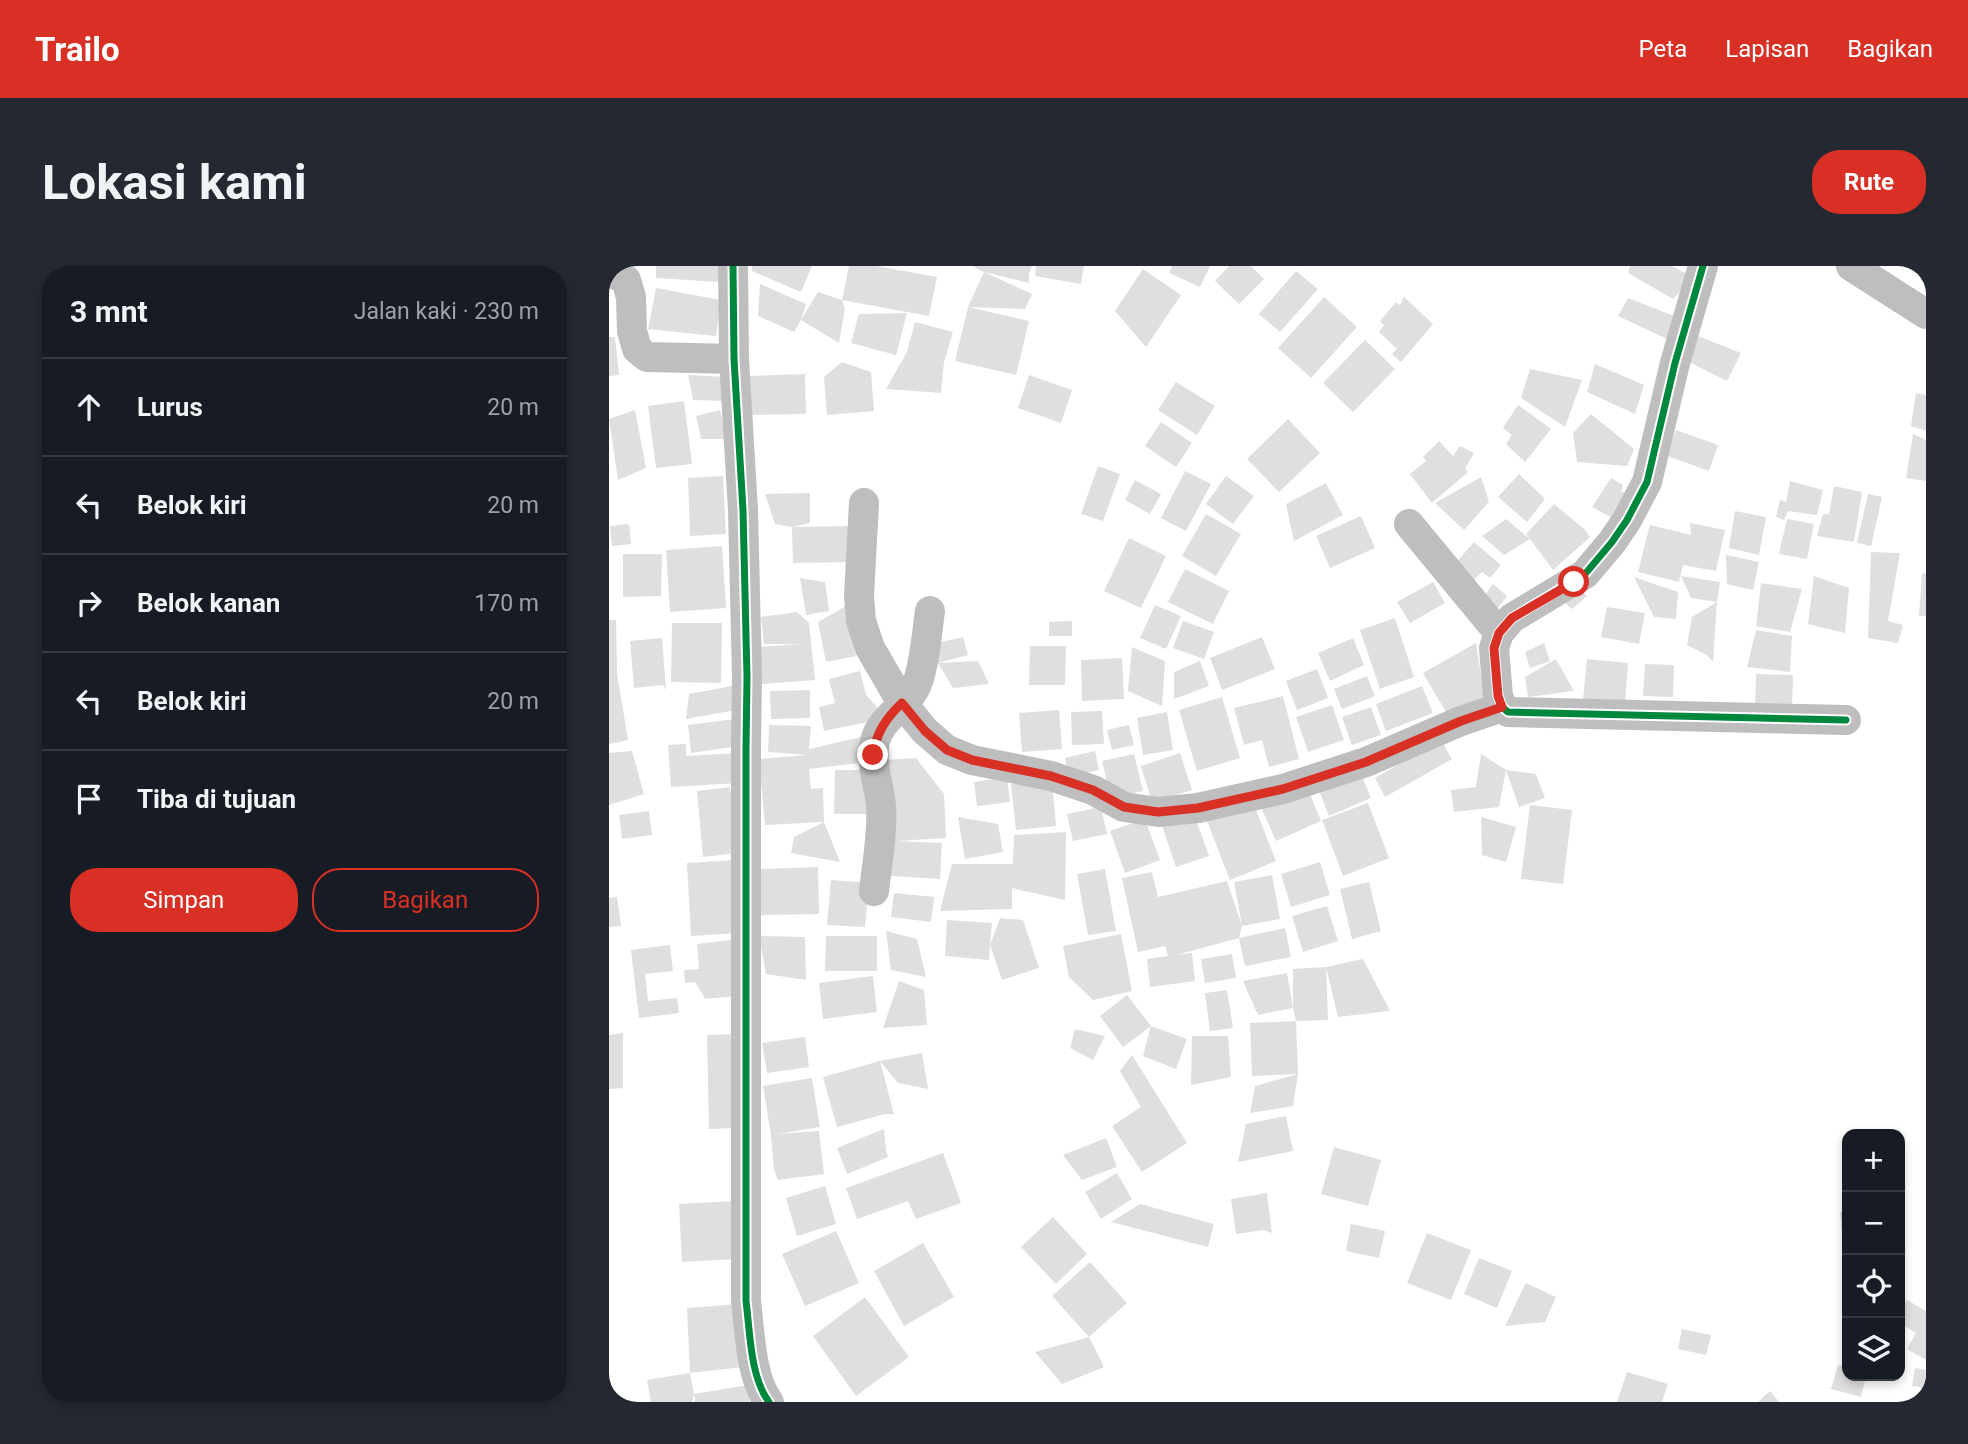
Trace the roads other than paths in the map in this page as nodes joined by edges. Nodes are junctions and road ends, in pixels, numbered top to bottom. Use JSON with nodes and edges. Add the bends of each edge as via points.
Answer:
{"nodes":[{"id":1,"x":733,"y":266,"type":"edge"},
{"id":2,"x":1703,"y":266,"type":"edge"},
{"id":3,"x":1851,"y":266,"type":"edge"},
{"id":4,"x":609,"y":271,"type":"edge"},
{"id":5,"x":1926,"y":314,"type":"edge"},
{"id":6,"x":734,"y":359,"type":"junction"},
{"id":7,"x":864,"y":503,"type":"dead end"},
{"id":8,"x":1409,"y":524,"type":"dead end"},
{"id":9,"x":930,"y":611,"type":"dead end"},
{"id":10,"x":1499,"y":633,"type":"junction"},
{"id":11,"x":902,"y":703,"type":"junction"},
{"id":12,"x":1502,"y":707,"type":"junction"},
{"id":13,"x":1846,"y":720,"type":"dead end"},
{"id":14,"x":874,"y":891,"type":"dead end"},
{"id":15,"x":769,"y":1402,"type":"edge"}],
"edges":[{"from":1,"to":6,"type":"street"},
{"from":2,"to":10,"type":"street","via":[[1647,481],[1627,520],[1585,574],[1512,618]]},
{"from":3,"to":5,"type":"street"},
{"from":4,"to":6,"type":"street","via":[[626,280],[636,349],[647,357]]},
{"from":6,"to":15,"type":"street","via":[[743,486],[747,677],[746,1301],[755,1372]]},
{"from":7,"to":11,"type":"street","via":[[861,621],[870,648]]},
{"from":8,"to":10,"type":"street"},
{"from":9,"to":11,"type":"street","via":[[919,677],[915,690]]},
{"from":10,"to":12,"type":"street","via":[[1494,648]]},
{"from":11,"to":12,"type":"street","via":[[947,750],[972,760],[1051,776],[1093,790],[1124,807],[1158,812],[1283,789],[1366,762]]},
{"from":11,"to":14,"type":"street","via":[[874,744],[881,805]]},
{"from":12,"to":13,"type":"street","via":[[1520,713]]}]}
